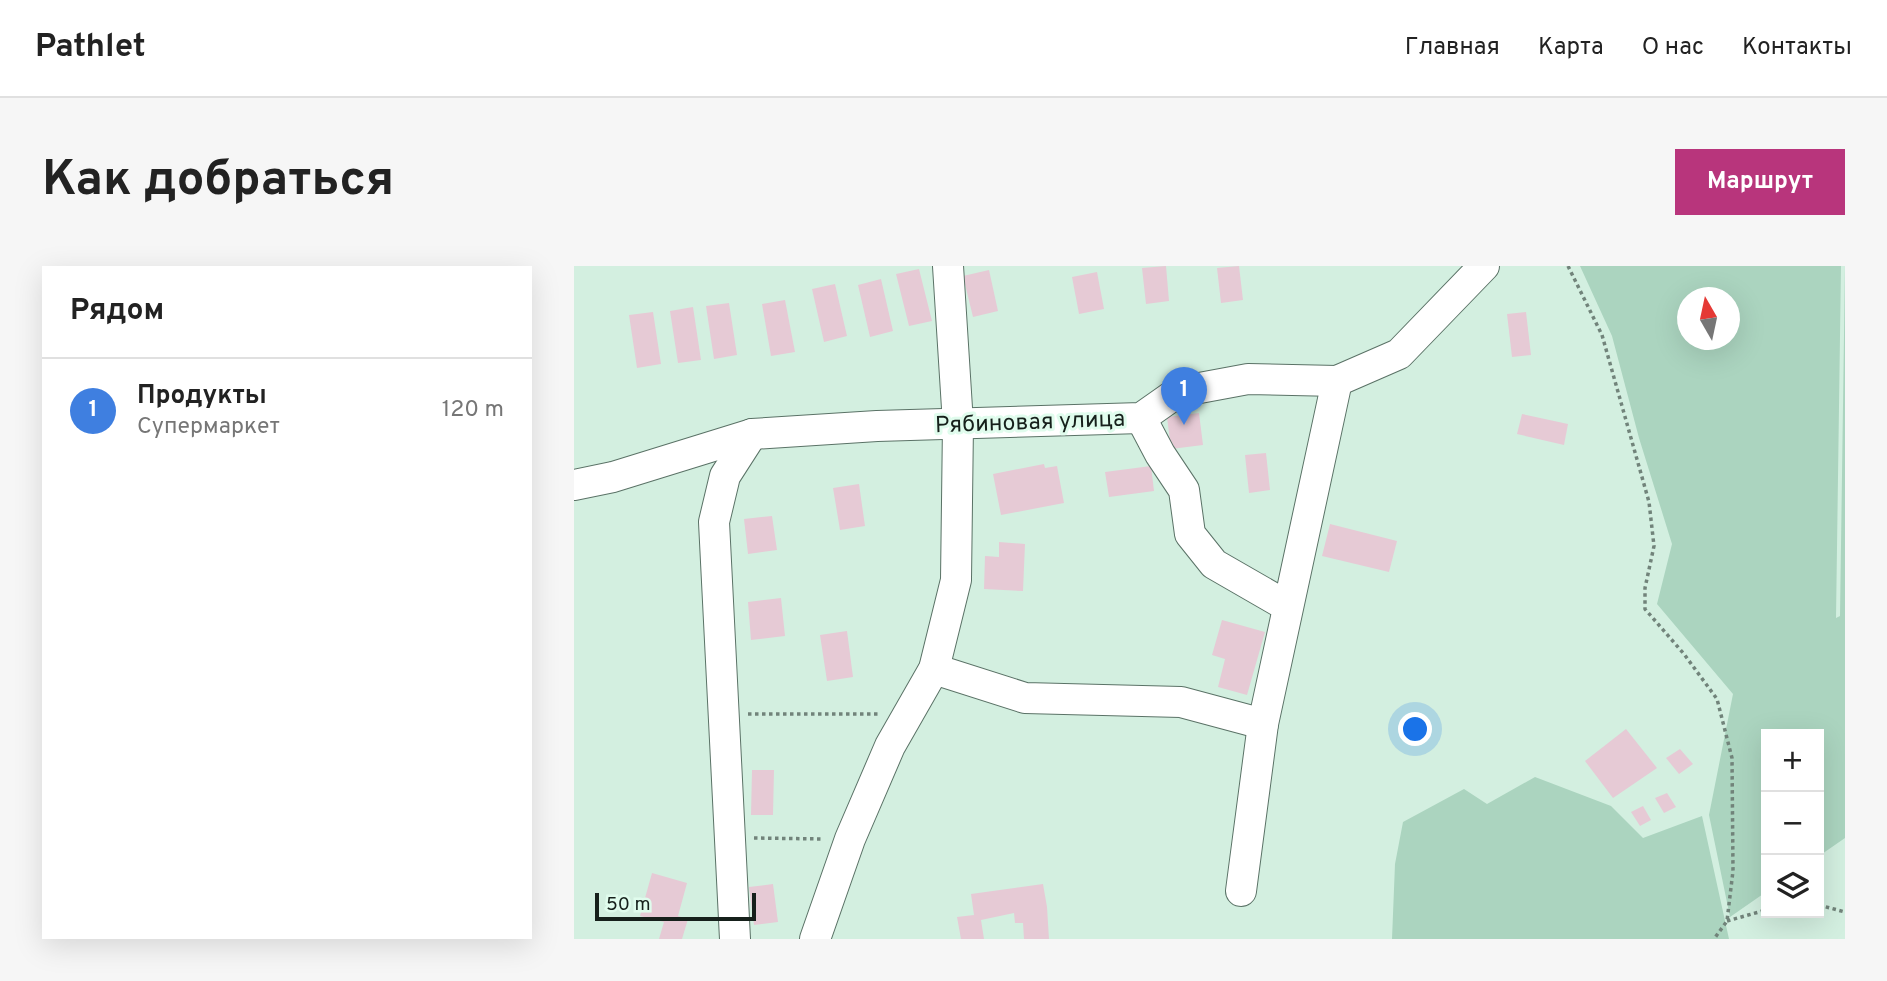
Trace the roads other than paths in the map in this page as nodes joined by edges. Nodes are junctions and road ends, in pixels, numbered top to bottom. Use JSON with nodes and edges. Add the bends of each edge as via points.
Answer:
{"nodes":[{"id":1,"x":948,"y":266,"type":"edge"},
{"id":2,"x":1484,"y":266,"type":"edge"},
{"id":3,"x":1337,"y":381,"type":"junction"},
{"id":4,"x":1140,"y":418,"type":"junction"},
{"id":5,"x":958,"y":424,"type":"junction"},
{"id":6,"x":752,"y":434,"type":"junction"},
{"id":7,"x":574,"y":485,"type":"edge"},
{"id":8,"x":1287,"y":606,"type":"junction"},
{"id":9,"x":934,"y":669,"type":"junction"},
{"id":10,"x":1263,"y":724,"type":"junction"},
{"id":11,"x":1241,"y":891,"type":"dead end"},
{"id":12,"x":734,"y":939,"type":"edge"},
{"id":13,"x":815,"y":939,"type":"edge"}],
"edges":[{"from":1,"to":5,"type":"street"},
{"from":2,"to":3,"type":"street","name":"Рябиновая улица","via":[[1399,354]]},
{"from":3,"to":4,"type":"street","name":"Рябиновая улица","via":[[1248,379],[1178,392]]},
{"from":3,"to":8,"type":"street"},
{"from":4,"to":5,"type":"street","name":"Рябиновая улица"},
{"from":4,"to":8,"type":"street","via":[[1184,489],[1190,534],[1214,564]]},
{"from":5,"to":6,"type":"street","name":"Рябиновая улица"},
{"from":5,"to":9,"type":"street","via":[[956,580]]},
{"from":6,"to":7,"type":"street","name":"Рябиновая улица"},
{"from":6,"to":12,"type":"street","via":[[725,476],[714,522]]},
{"from":8,"to":10,"type":"street"},
{"from":9,"to":10,"type":"street","via":[[1025,698],[1181,702]]},
{"from":9,"to":13,"type":"street","via":[[890,746],[850,839]]},
{"from":10,"to":11,"type":"street"}]}
